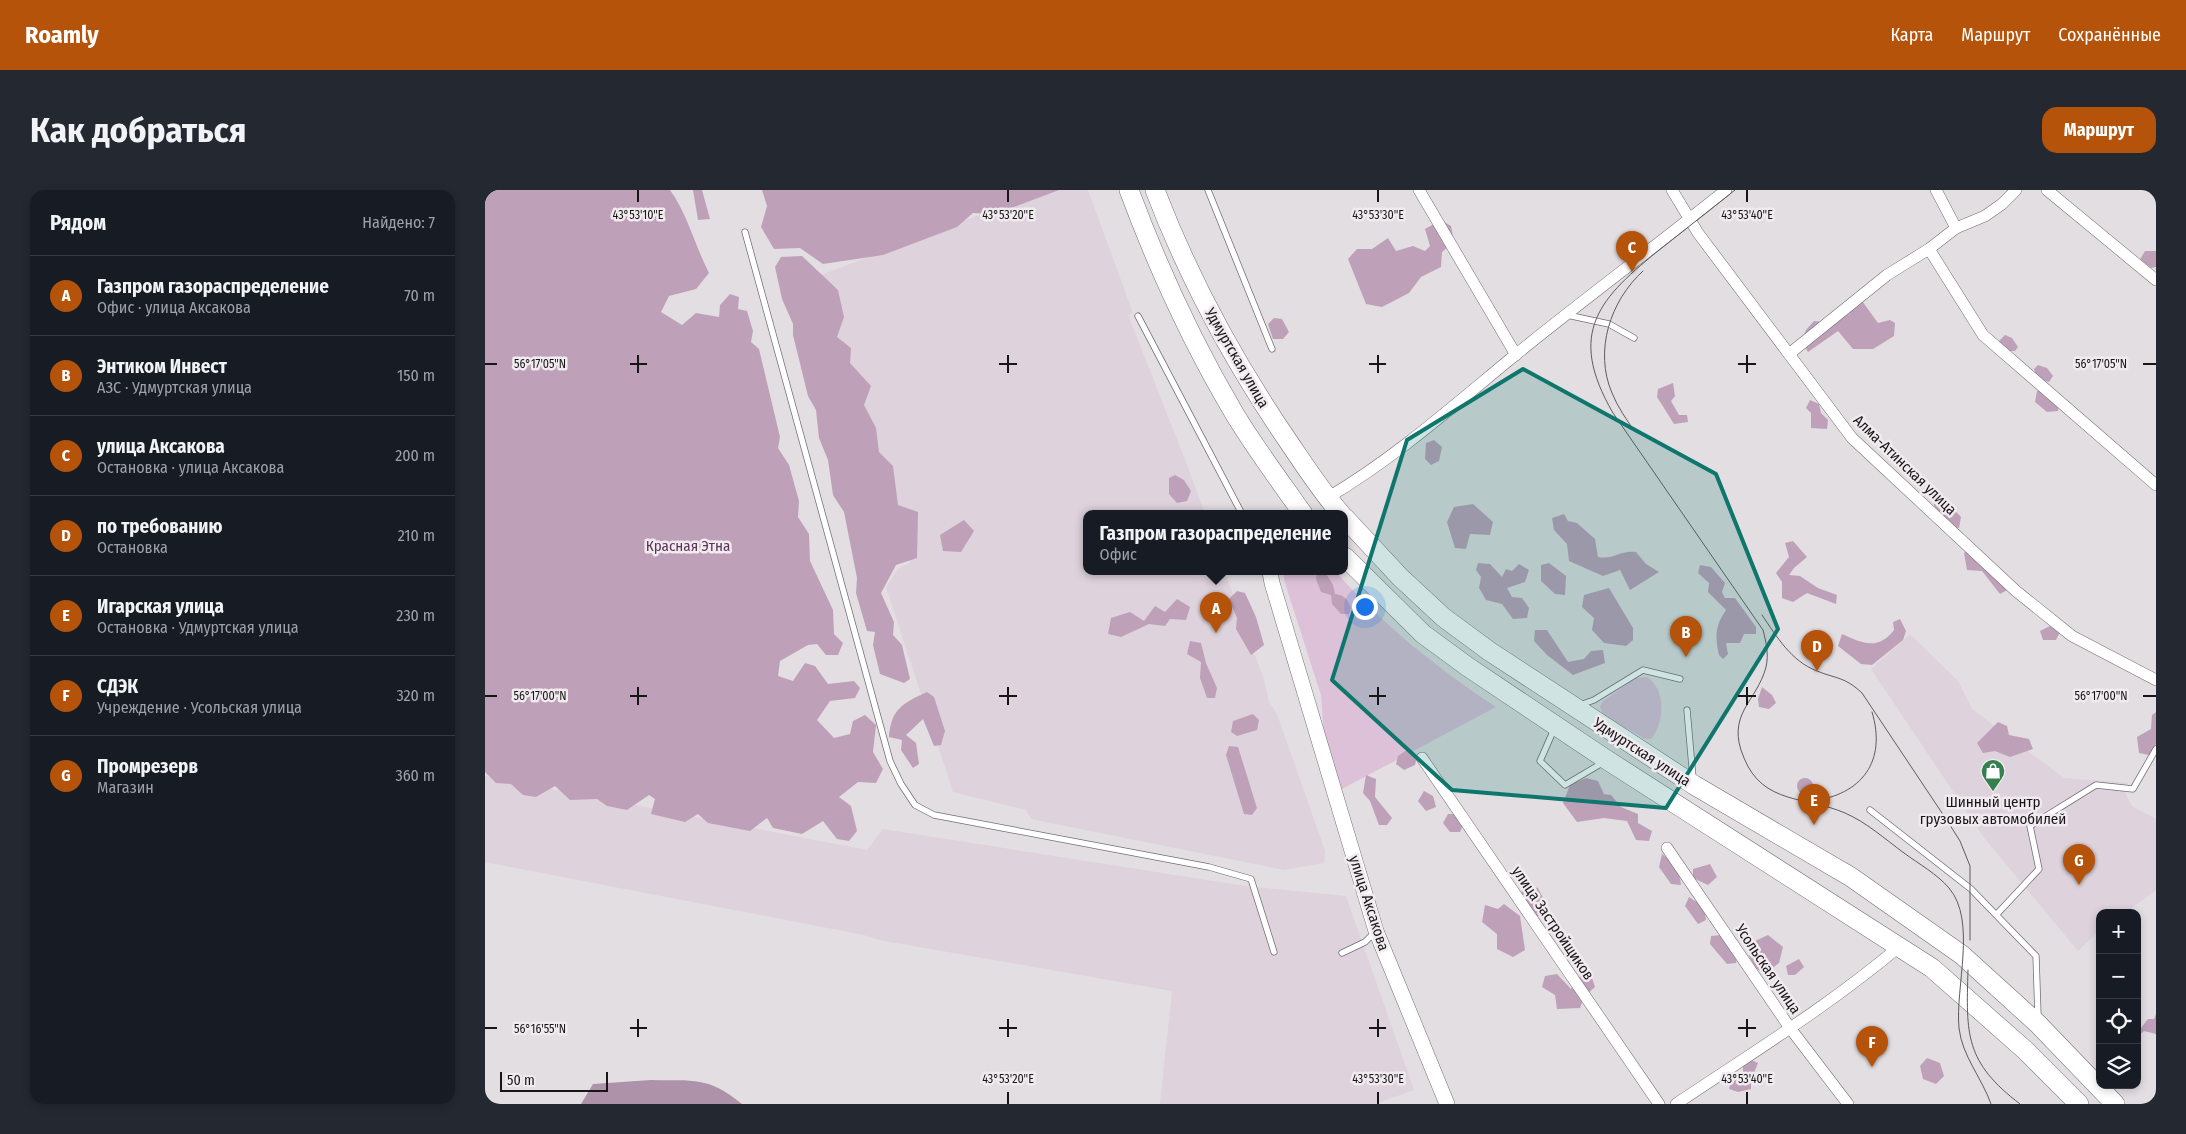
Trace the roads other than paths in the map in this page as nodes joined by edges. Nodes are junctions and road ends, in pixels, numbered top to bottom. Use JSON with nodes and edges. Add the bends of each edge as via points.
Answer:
{"nodes":[{"id":1,"x":1129,"y":190,"type":"edge"},
{"id":2,"x":1155,"y":190,"type":"edge"},
{"id":3,"x":1208,"y":190,"type":"edge"},
{"id":4,"x":1419,"y":190,"type":"edge"},
{"id":5,"x":1672,"y":190,"type":"edge"},
{"id":6,"x":1725,"y":190,"type":"edge"},
{"id":7,"x":1936,"y":190,"type":"edge"},
{"id":8,"x":2016,"y":190,"type":"edge"},
{"id":9,"x":2047,"y":190,"type":"edge"},
{"id":10,"x":1690,"y":219,"type":"junction"},
{"id":11,"x":1956,"y":228,"type":"junction"},
{"id":12,"x":745,"y":232,"type":"dead end"},
{"id":13,"x":1929,"y":250,"type":"junction"},
{"id":14,"x":2156,"y":280,"type":"edge"},
{"id":15,"x":1567,"y":315,"type":"junction"},
{"id":16,"x":1138,"y":316,"type":"dead end"},
{"id":17,"x":1634,"y":338,"type":"dead end"},
{"id":18,"x":1272,"y":349,"type":"dead end"},
{"id":19,"x":1789,"y":354,"type":"junction"},
{"id":20,"x":1515,"y":355,"type":"junction"},
{"id":21,"x":2156,"y":485,"type":"edge"},
{"id":22,"x":1327,"y":498,"type":"junction"},
{"id":23,"x":1240,"y":510,"type":"edge"},
{"id":24,"x":1301,"y":510,"type":"edge"},
{"id":25,"x":1310,"y":510,"type":"edge"},
{"id":26,"x":1338,"y":510,"type":"edge"},
{"id":27,"x":1348,"y":521,"type":"edge"},
{"id":28,"x":1348,"y":561,"type":"edge"},
{"id":29,"x":1271,"y":575,"type":"edge"},
{"id":30,"x":1680,"y":679,"type":"dead end"},
{"id":31,"x":2156,"y":680,"type":"edge"},
{"id":32,"x":1573,"y":708,"type":"junction"},
{"id":33,"x":1687,"y":710,"type":"dead end"},
{"id":34,"x":1556,"y":726,"type":"junction"},
{"id":35,"x":2156,"y":749,"type":"edge"},
{"id":36,"x":1422,"y":758,"type":"dead end"},
{"id":37,"x":1607,"y":760,"type":"junction"},
{"id":38,"x":1694,"y":785,"type":"junction"},
{"id":39,"x":1870,"y":810,"type":"dead end"},
{"id":40,"x":1667,"y":848,"type":"dead end"},
{"id":41,"x":1997,"y":914,"type":"junction"},
{"id":42,"x":1376,"y":931,"type":"junction"},
{"id":43,"x":1899,"y":946,"type":"junction"},
{"id":44,"x":1274,"y":952,"type":"dead end"},
{"id":45,"x":1342,"y":953,"type":"dead end"},
{"id":46,"x":2038,"y":1024,"type":"junction"},
{"id":47,"x":1790,"y":1028,"type":"junction"},
{"id":48,"x":1447,"y":1104,"type":"edge"},
{"id":49,"x":1659,"y":1104,"type":"edge"},
{"id":50,"x":1676,"y":1104,"type":"edge"},
{"id":51,"x":1848,"y":1104,"type":"edge"},
{"id":52,"x":2079,"y":1104,"type":"edge"},
{"id":53,"x":2115,"y":1104,"type":"edge"}],
"edges":[{"from":1,"to":24,"type":"main road","name":"Удмуртская улица","via":[[1150,247],[1187,329],[1235,415]]},
{"from":2,"to":22,"type":"main road","name":"Удмуртская улица","via":[[1173,238],[1216,324],[1256,394]]},
{"from":3,"to":18,"type":"lane"},
{"from":4,"to":20,"type":"street"},
{"from":5,"to":10,"type":"street","name":"Алма-Атинская улица"},
{"from":6,"to":10,"type":"street"},
{"from":7,"to":11,"type":"street"},
{"from":8,"to":11,"type":"street","via":[[1985,216]]},
{"from":9,"to":14,"type":"street"},
{"from":10,"to":15,"type":"street"},
{"from":10,"to":19,"type":"street","name":"Алма-Атинская улица"},
{"from":11,"to":13,"type":"street"},
{"from":12,"to":44,"type":"lane","via":[[890,761],[915,805],[934,815],[1209,867],[1251,879]]},
{"from":13,"to":19,"type":"street","via":[[1887,275]]},
{"from":13,"to":21,"type":"street","via":[[1983,335]]},
{"from":15,"to":17,"type":"lane","via":[[1609,324]]},
{"from":15,"to":20,"type":"street"},
{"from":16,"to":23,"type":"lane"},
{"from":19,"to":31,"type":"street","name":"Алма-Атинская улица","via":[[1852,438],[2016,591],[2072,636]]},
{"from":20,"to":22,"type":"street","via":[[1427,428]]},
{"from":22,"to":25,"type":"main road"},
{"from":22,"to":26,"type":"main road","name":"Удмуртская улица"},
{"from":27,"to":32,"type":"main road","name":"Удмуртская улица","via":[[1399,577],[1443,617]]},
{"from":28,"to":34,"type":"main road","name":"Удмуртская улица","via":[[1423,634]]},
{"from":29,"to":42,"type":"street","name":"улица Аксакова"},
{"from":30,"to":32,"type":"lane","via":[[1643,670],[1594,700]]},
{"from":32,"to":38,"type":"main road","name":"Удмуртская улица"},
{"from":33,"to":38,"type":"lane"},
{"from":34,"to":37,"type":"main road","name":"Удмуртская улица"},
{"from":34,"to":37,"type":"lane","via":[[1540,761],[1565,785]]},
{"from":35,"to":41,"type":"lane","via":[[2133,789],[2096,785],[2030,826],[2039,868]]},
{"from":36,"to":49,"type":"street","name":"улица Застройщиков"},
{"from":37,"to":43,"type":"main road","name":"Удмуртская улица"},
{"from":38,"to":46,"type":"main road","name":"Удмуртская улица","via":[[1851,877],[1962,955]]},
{"from":39,"to":41,"type":"lane","via":[[1960,879]]},
{"from":40,"to":47,"type":"street","name":"Усольская улица"},
{"from":41,"to":46,"type":"lane","via":[[2036,956]]},
{"from":42,"to":45,"type":"lane","via":[[1365,942]]},
{"from":42,"to":48,"type":"street","name":"улица Аксакова"},
{"from":43,"to":47,"type":"street"},
{"from":43,"to":52,"type":"main road","name":"Удмуртская улица","via":[[1960,991]]},
{"from":46,"to":53,"type":"main road","name":"Удмуртская улица"},
{"from":47,"to":50,"type":"street"},
{"from":47,"to":51,"type":"street","name":"Усольская улица"}]}
